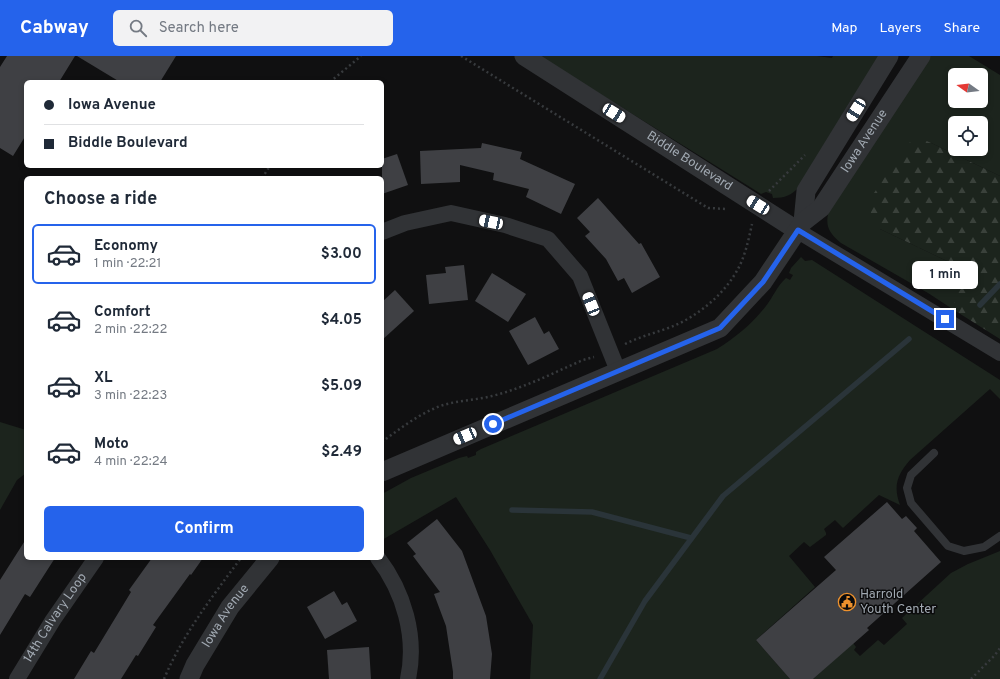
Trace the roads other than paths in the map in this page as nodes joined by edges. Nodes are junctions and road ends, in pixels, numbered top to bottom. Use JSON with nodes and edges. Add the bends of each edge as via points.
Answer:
{"nodes":[{"id":1,"x":524,"y":56,"type":"edge"},
{"id":2,"x":889,"y":56,"type":"edge"},
{"id":3,"x":921,"y":56,"type":"edge"},
{"id":4,"x":801,"y":226,"type":"junction"},
{"id":5,"x":384,"y":231,"type":"edge"},
{"id":6,"x":1000,"y":353,"type":"edge"},
{"id":7,"x":618,"y":371,"type":"junction"},
{"id":8,"x":934,"y":453,"type":"dead end"},
{"id":9,"x":384,"y":471,"type":"edge"},
{"id":10,"x":1000,"y":536,"type":"edge"},
{"id":11,"x":95,"y":560,"type":"edge"},
{"id":12,"x":268,"y":560,"type":"edge"},
{"id":13,"x":380,"y":560,"type":"edge"},
{"id":14,"x":17,"y":679,"type":"edge"},
{"id":15,"x":189,"y":679,"type":"edge"},
{"id":16,"x":408,"y":679,"type":"edge"}],
"edges":[{"from":1,"to":4,"type":"street","name":"Biddle Boulevard"},
{"from":2,"to":4,"type":"street","name":"Iowa Avenue","via":[[806,191]]},
{"from":3,"to":4,"type":"street","name":"Iowa Avenue","via":[[821,208]]},
{"from":4,"to":6,"type":"street","name":"Biddle Boulevard"},
{"from":4,"to":7,"type":"street","name":"Iowa Avenue","via":[[763,282],[720,328]]},
{"from":5,"to":7,"type":"street","via":[[405,223],[451,213],[505,225],[548,239],[580,276]]},
{"from":7,"to":9,"type":"street","name":"Iowa Avenue"},
{"from":8,"to":10,"type":"lane","via":[[911,475],[908,488],[911,503],[948,546],[964,551],[984,547]]},
{"from":11,"to":14,"type":"street","name":"14th Calvary Loop","via":[[53,620]]},
{"from":12,"to":15,"type":"street","name":"Iowa Avenue","via":[[230,607]]},
{"from":13,"to":16,"type":"street","via":[[399,594],[410,629]]}]}
